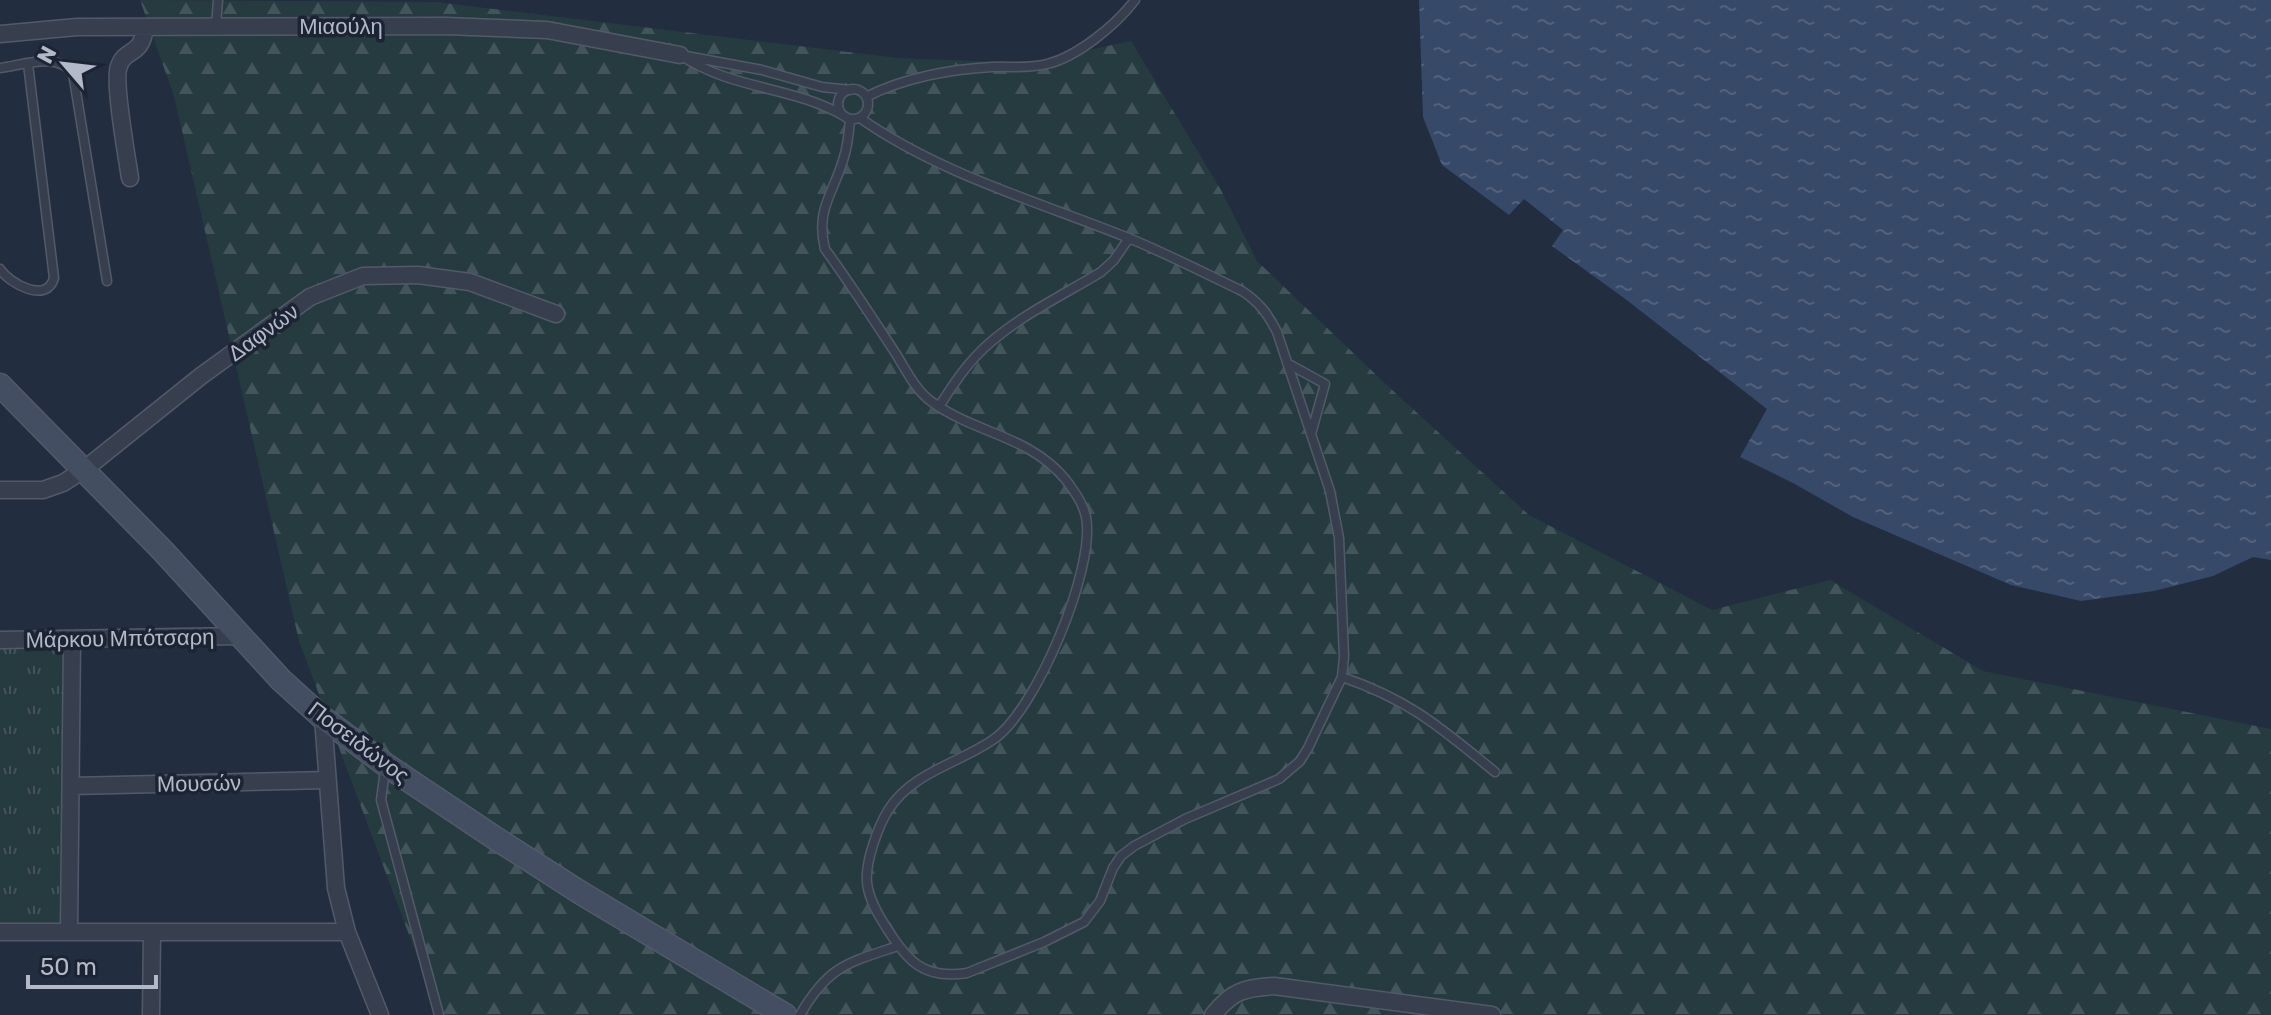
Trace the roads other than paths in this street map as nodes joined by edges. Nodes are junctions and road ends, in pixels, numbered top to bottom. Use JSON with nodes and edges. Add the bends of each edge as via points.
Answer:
{"nodes":[{"id":1,"x":218,"y":0,"type":"edge"},
{"id":2,"x":1135,"y":0,"type":"edge"},
{"id":3,"x":216,"y":26,"type":"junction"},
{"id":4,"x":145,"y":27,"type":"junction"},
{"id":5,"x":0,"y":34,"type":"edge"},
{"id":6,"x":680,"y":55,"type":"junction"},
{"id":7,"x":28,"y":64,"type":"junction"},
{"id":8,"x":0,"y":68,"type":"edge"},
{"id":9,"x":850,"y":90,"type":"junction"},
{"id":10,"x":866,"y":97,"type":"junction"},
{"id":11,"x":852,"y":118,"type":"junction"},
{"id":12,"x":130,"y":178,"type":"dead end"},
{"id":13,"x":1129,"y":238,"type":"junction"},
{"id":14,"x":0,"y":269,"type":"edge"},
{"id":15,"x":107,"y":281,"type":"dead end"},
{"id":16,"x":556,"y":314,"type":"dead end"},
{"id":17,"x":1287,"y":363,"type":"junction"},
{"id":18,"x":0,"y":385,"type":"edge"},
{"id":19,"x":939,"y":407,"type":"junction"},
{"id":20,"x":1311,"y":435,"type":"junction"},
{"id":21,"x":85,"y":469,"type":"junction"},
{"id":22,"x":0,"y":490,"type":"edge"},
{"id":23,"x":240,"y":636,"type":"junction"},
{"id":24,"x":0,"y":640,"type":"edge"},
{"id":25,"x":72,"y":640,"type":"junction"},
{"id":26,"x":1342,"y":677,"type":"junction"},
{"id":27,"x":323,"y":718,"type":"junction"},
{"id":28,"x":386,"y":765,"type":"junction"},
{"id":29,"x":1495,"y":772,"type":"dead end"},
{"id":30,"x":327,"y":780,"type":"junction"},
{"id":31,"x":71,"y":786,"type":"junction"},
{"id":32,"x":0,"y":932,"type":"edge"},
{"id":33,"x":69,"y":932,"type":"junction"},
{"id":34,"x":152,"y":932,"type":"junction"},
{"id":35,"x":347,"y":932,"type":"junction"},
{"id":36,"x":898,"y":946,"type":"junction"},
{"id":37,"x":151,"y":1015,"type":"edge"},
{"id":38,"x":380,"y":1015,"type":"edge"},
{"id":39,"x":439,"y":1015,"type":"edge"},
{"id":40,"x":785,"y":1015,"type":"edge"},
{"id":41,"x":800,"y":1015,"type":"edge"},
{"id":42,"x":1213,"y":1015,"type":"edge"},
{"id":43,"x":1492,"y":1015,"type":"edge"}],
"edges":[{"from":1,"to":3,"type":"lane"},
{"from":2,"to":10,"type":"lane","via":[[1065,59],[1033,68],[990,67],[912,80]]},
{"from":3,"to":4,"type":"street","name":"Μιαούλη"},
{"from":3,"to":6,"type":"street","name":"Μιαούλη","via":[[547,30]]},
{"from":4,"to":5,"type":"street","name":"Μιαούλη"},
{"from":4,"to":12,"type":"street","via":[[140,47],[123,58],[117,75]]},
{"from":6,"to":9,"type":"lane"},
{"from":6,"to":11,"type":"lane","via":[[727,79],[817,102]]},
{"from":7,"to":8,"type":"lane"},
{"from":7,"to":14,"type":"lane","via":[[54,278],[47,290],[33,290]]},
{"from":7,"to":15,"type":"lane","via":[[58,61],[73,73]]},
{"from":9,"to":10,"type":"lane"},
{"from":9,"to":11,"type":"lane","via":[[838,104]]},
{"from":10,"to":11,"type":"lane","via":[[867,111]]},
{"from":11,"to":13,"type":"lane","via":[[964,175]]},
{"from":11,"to":19,"type":"lane","via":[[844,158],[823,212],[825,249],[920,391]]},
{"from":13,"to":17,"type":"lane","via":[[1256,300],[1272,322]]},
{"from":13,"to":19,"type":"lane","via":[[1101,272],[1000,334],[959,376]]},
{"from":16,"to":21,"type":"street","name":"Δαφνών","via":[[470,282],[418,275],[363,276],[310,297]]},
{"from":17,"to":20,"type":"lane"},
{"from":17,"to":20,"type":"lane","via":[[1325,384]]},
{"from":18,"to":21,"type":"street","name":"Ποσειδώνος"},
{"from":19,"to":36,"type":"lane","via":[[1036,452],[1057,470],[1086,514],[1088,536],[1072,608],[1021,712],[992,741],[923,777],[888,810],[867,862],[867,883]]},
{"from":20,"to":26,"type":"lane","via":[[1339,538]]},
{"from":21,"to":22,"type":"street","name":"Δαφνών","via":[[43,490]]},
{"from":21,"to":23,"type":"street","name":"Ποσειδώνος"},
{"from":23,"to":25,"type":"street","name":"Μάρκου Μπότσαρη"},
{"from":23,"to":27,"type":"street","name":"Ποσειδώνος"},
{"from":24,"to":25,"type":"street","name":"Μάρκου Μπότσαρη"},
{"from":25,"to":31,"type":"street"},
{"from":26,"to":29,"type":"lane","via":[[1422,713]]},
{"from":26,"to":36,"type":"lane","via":[[1291,771],[1134,846],[1113,868],[1094,911],[1071,930],[950,976],[919,967]]},
{"from":27,"to":28,"type":"street","name":"Ποσειδώνος"},
{"from":27,"to":30,"type":"street"},
{"from":28,"to":39,"type":"lane","via":[[381,800]]},
{"from":28,"to":40,"type":"street","name":"Ποσειδώνος","via":[[581,893]]},
{"from":30,"to":31,"type":"street","name":"Μουσών"},
{"from":30,"to":35,"type":"street","via":[[336,888]]},
{"from":31,"to":33,"type":"street"},
{"from":32,"to":33,"type":"street"},
{"from":33,"to":34,"type":"street"},
{"from":34,"to":35,"type":"street"},
{"from":34,"to":37,"type":"street"},
{"from":35,"to":38,"type":"street"},
{"from":36,"to":41,"type":"lane","via":[[833,971]]},
{"from":42,"to":43,"type":"street","via":[[1232,994],[1274,986]]}]}
